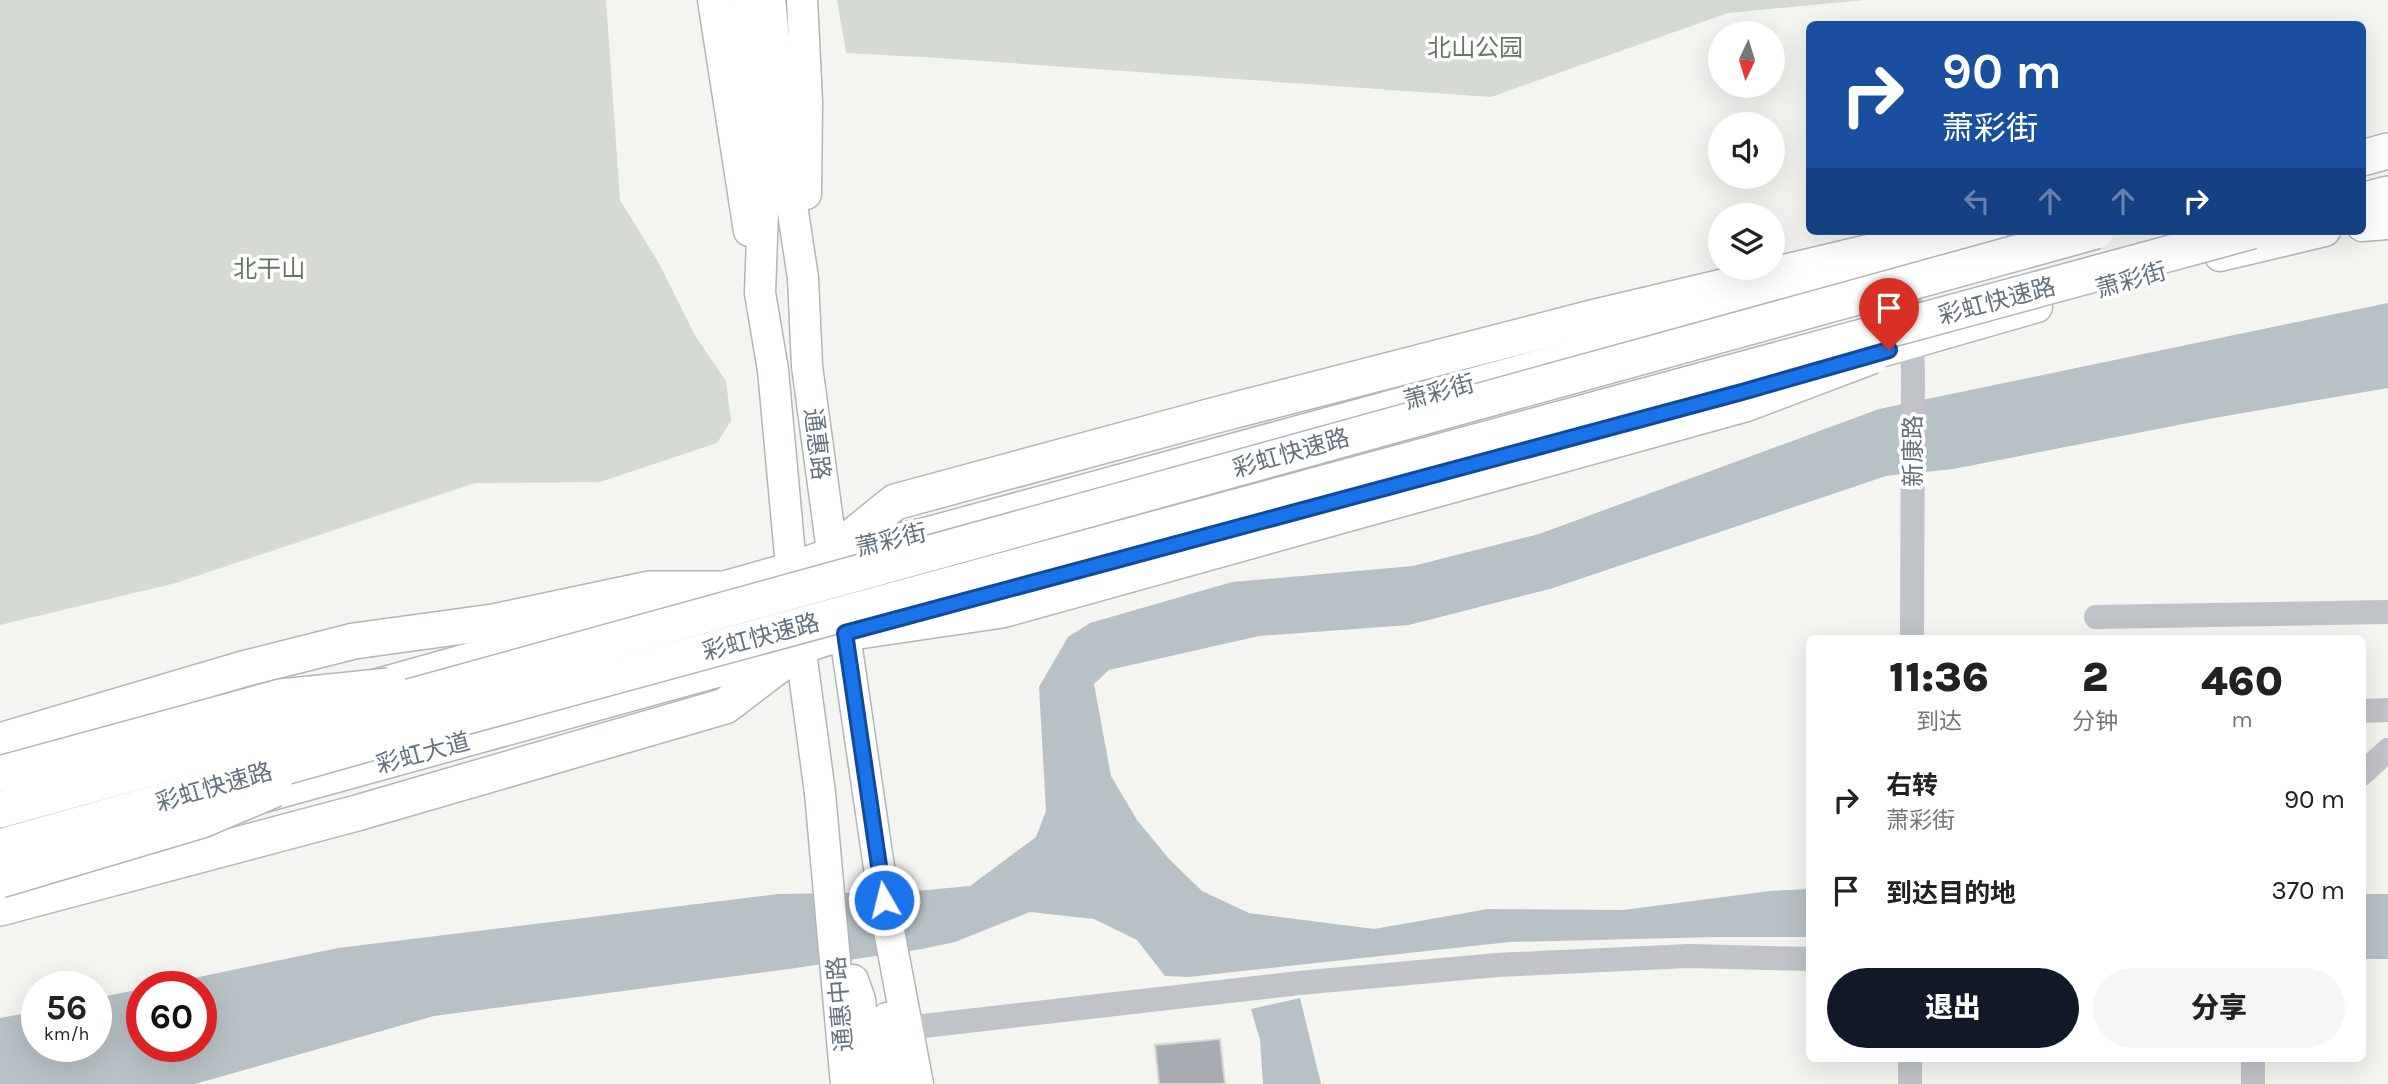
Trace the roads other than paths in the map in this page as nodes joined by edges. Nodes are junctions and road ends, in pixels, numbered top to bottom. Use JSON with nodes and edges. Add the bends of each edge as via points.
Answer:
{"nodes":[{"id":1,"x":713,"y":0,"type":"edge"},
{"id":2,"x":743,"y":0,"type":"edge"},
{"id":3,"x":770,"y":0,"type":"edge"},
{"id":4,"x":802,"y":0,"type":"edge"},
{"id":5,"x":2388,"y":144,"type":"edge"},
{"id":6,"x":2366,"y":147,"type":"edge"},
{"id":7,"x":2388,"y":151,"type":"edge"},
{"id":8,"x":2366,"y":157,"type":"edge"},
{"id":9,"x":2388,"y":193,"type":"edge"},
{"id":10,"x":2366,"y":195,"type":"edge"},
{"id":11,"x":2366,"y":200,"type":"edge"},
{"id":12,"x":2388,"y":225,"type":"edge"},
{"id":13,"x":2366,"y":226,"type":"edge"},
{"id":14,"x":1941,"y":235,"type":"edge"},
{"id":15,"x":2029,"y":235,"type":"edge"},
{"id":16,"x":2082,"y":235,"type":"edge"},
{"id":17,"x":2237,"y":235,"type":"edge"},
{"id":18,"x":2308,"y":235,"type":"edge"},
{"id":19,"x":1909,"y":264,"type":"junction"},
{"id":20,"x":803,"y":278,"type":"junction"},
{"id":21,"x":2065,"y":282,"type":"junction"},
{"id":22,"x":760,"y":293,"type":"junction"},
{"id":23,"x":1913,"y":357,"type":"junction"},
{"id":24,"x":832,"y":553,"type":"junction"},
{"id":25,"x":790,"y":568,"type":"junction"},
{"id":26,"x":719,"y":589,"type":"junction"},
{"id":27,"x":2388,"y":612,"type":"edge"},
{"id":28,"x":2096,"y":622,"type":"edge"},
{"id":29,"x":845,"y":633,"type":"junction"},
{"id":30,"x":1912,"y":635,"type":"edge"},
{"id":31,"x":800,"y":649,"type":"junction"},
{"id":32,"x":490,"y":676,"type":"junction"},
{"id":33,"x":2366,"y":710,"type":"edge"},
{"id":34,"x":2388,"y":710,"type":"edge"},
{"id":35,"x":405,"y":733,"type":"junction"},
{"id":36,"x":0,"y":741,"type":"edge"},
{"id":37,"x":2388,"y":750,"type":"edge"},
{"id":38,"x":2366,"y":770,"type":"edge"},
{"id":39,"x":0,"y":774,"type":"edge"},
{"id":40,"x":0,"y":789,"type":"edge"},
{"id":41,"x":0,"y":810,"type":"edge"},
{"id":42,"x":0,"y":847,"type":"edge"},
{"id":43,"x":0,"y":870,"type":"edge"},
{"id":44,"x":0,"y":880,"type":"edge"},
{"id":45,"x":829,"y":885,"type":"joint"},
{"id":46,"x":882,"y":886,"type":"joint"},
{"id":47,"x":0,"y":908,"type":"edge"},
{"id":48,"x":886,"y":915,"type":"junction"},
{"id":49,"x":833,"y":923,"type":"junction"},
{"id":50,"x":1806,"y":959,"type":"edge"},
{"id":51,"x":906,"y":1028,"type":"junction"},
{"id":52,"x":1910,"y":1062,"type":"edge"},
{"id":53,"x":2253,"y":1062,"type":"edge"},
{"id":54,"x":846,"y":1084,"type":"edge"},
{"id":55,"x":870,"y":1084,"type":"edge"},
{"id":56,"x":895,"y":1084,"type":"edge"},
{"id":57,"x":918,"y":1084,"type":"edge"},
{"id":58,"x":1910,"y":1084,"type":"edge"},
{"id":59,"x":2253,"y":1084,"type":"edge"}],
"edges":[{"from":1,"to":22,"type":"main road"},
{"from":2,"to":22,"type":"main road","name":"通惠路","via":[[764,183]]},
{"from":3,"to":20,"type":"main road","name":"通惠路"},
{"from":4,"to":20,"type":"main road","via":[[807,153]]},
{"from":5,"to":6,"type":"highway"},
{"from":7,"to":8,"type":"highway"},
{"from":9,"to":10,"type":"main road"},
{"from":9,"to":11,"type":"highway"},
{"from":12,"to":13,"type":"main road"},
{"from":14,"to":24,"type":"highway","via":[[1592,318],[895,502]]},
{"from":15,"to":19,"type":"main road","name":"萧彩街"},
{"from":16,"to":32,"type":"highway","name":"彩虹快速路","bridge":true},
{"from":17,"to":21,"type":"highway","name":"彩虹快速路","bridge":true},
{"from":18,"to":23,"type":"main road","name":"萧彩街","via":[[2178,266]]},
{"from":19,"to":23,"type":"street","name":"新康路"},
{"from":19,"to":24,"type":"main road","name":"萧彩街","via":[[935,530]]},
{"from":20,"to":24,"type":"main road","name":"通惠路","via":[[807,366]]},
{"from":21,"to":29,"type":"highway","bridge":true,"via":[[1745,404],[1002,610]]},
{"from":21,"to":35,"type":"highway","name":"彩虹快速路","bridge":true},
{"from":22,"to":25,"type":"main road","name":"通惠路","via":[[773,370]]},
{"from":23,"to":29,"type":"main road","name":"萧彩街","via":[[1742,392]]},
{"from":23,"to":30,"type":"street","name":"新康路"},
{"from":24,"to":25,"type":"main road"},
{"from":24,"to":29,"type":"main road","name":"通惠路"},
{"from":25,"to":26,"type":"main road"},
{"from":25,"to":31,"type":"main road","name":"通惠路"},
{"from":26,"to":36,"type":"highway","via":[[649,589],[494,622],[354,641]]},
{"from":26,"to":40,"type":"main road"},
{"from":27,"to":28,"type":"street"},
{"from":29,"to":31,"type":"main road","name":"彩虹大道"},
{"from":29,"to":46,"type":"main road","name":"通惠路"},
{"from":31,"to":43,"type":"main road","name":"彩虹大道"},
{"from":31,"to":45,"type":"main road","name":"通惠路"},
{"from":31,"to":47,"type":"highway","via":[[725,706],[357,813]]},
{"from":32,"to":39,"type":"highway","bridge":true,"via":[[281,697]]},
{"from":32,"to":41,"type":"highway","name":"彩虹快速路","bridge":true},
{"from":33,"to":34,"type":"street"},
{"from":35,"to":42,"type":"highway","name":"彩虹快速路","bridge":true},
{"from":35,"to":44,"type":"highway","bridge":true,"via":[[202,820]]},
{"from":37,"to":38,"type":"street"},
{"from":45,"to":49,"type":"main road","name":"通惠中路"},
{"from":46,"to":48,"type":"main road","name":"通惠中路"},
{"from":48,"to":51,"type":"main road","name":"通惠中路"},
{"from":48,"to":56,"type":"main road","name":"通惠中路","via":[[884,989]]},
{"from":49,"to":54,"type":"main road","name":"通惠中路"},
{"from":49,"to":55,"type":"main road","name":"通惠中路","via":[[860,1000]]},
{"from":50,"to":51,"type":"street","via":[[1688,956],[1497,965]]},
{"from":51,"to":57,"type":"main road","name":"通惠中路"},
{"from":52,"to":58,"type":"street"},
{"from":53,"to":59,"type":"street"}]}
